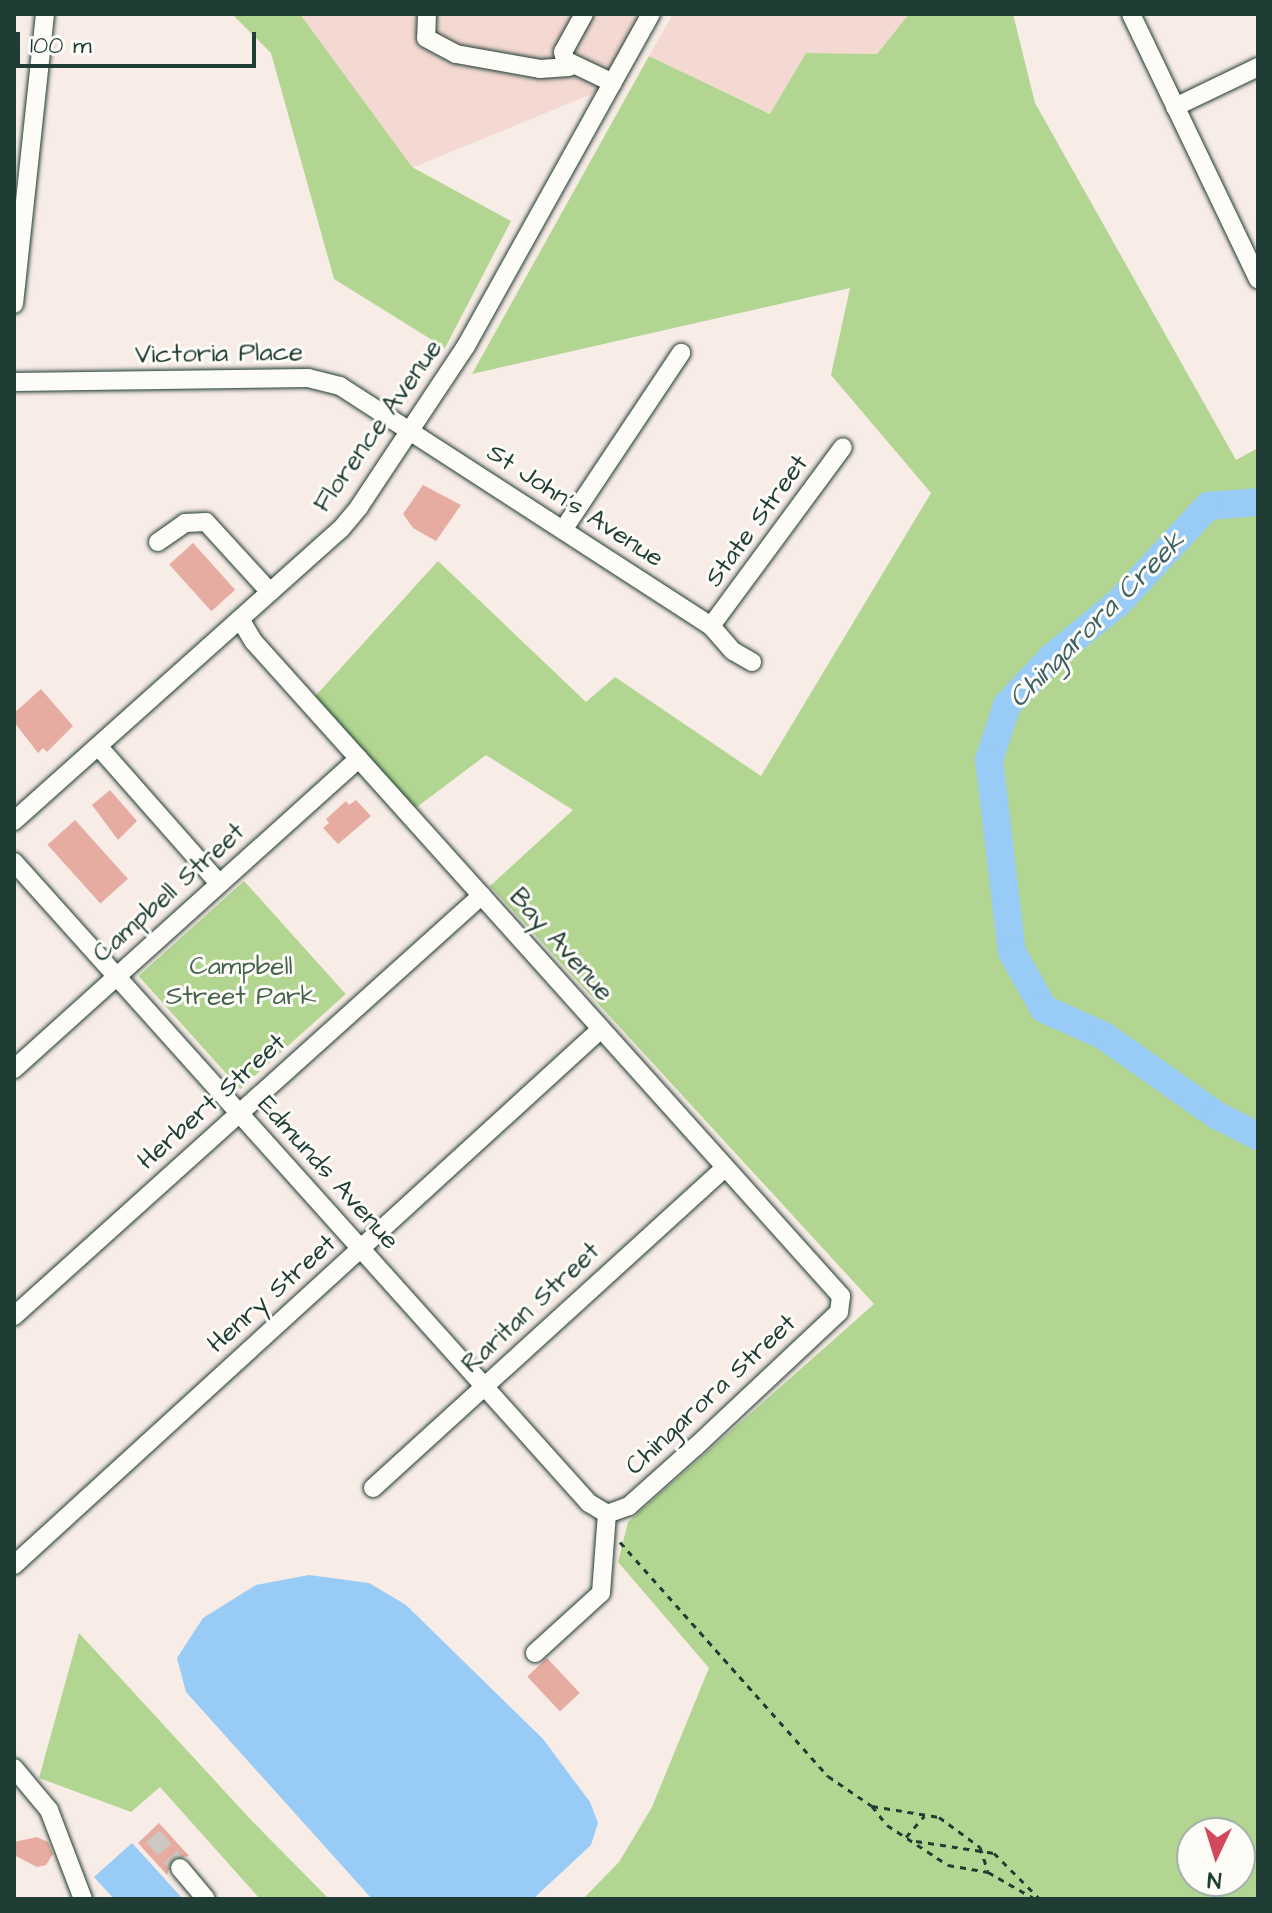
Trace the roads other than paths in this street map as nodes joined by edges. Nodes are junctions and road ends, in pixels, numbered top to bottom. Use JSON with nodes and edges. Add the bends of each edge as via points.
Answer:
{"nodes":[{"id":1,"x":45,"y":14,"type":"edge"},
{"id":2,"x":427,"y":14,"type":"edge"},
{"id":3,"x":584,"y":14,"type":"edge"},
{"id":4,"x":651,"y":14,"type":"edge"},
{"id":5,"x":1131,"y":14,"type":"edge"},
{"id":6,"x":569,"y":67,"type":"junction"},
{"id":7,"x":1258,"y":67,"type":"edge"},
{"id":8,"x":613,"y":83,"type":"junction"},
{"id":9,"x":1175,"y":107,"type":"junction"},
{"id":10,"x":20,"y":184,"type":"edge"},
{"id":11,"x":16,"y":269,"type":"edge"},
{"id":12,"x":1258,"y":279,"type":"edge"},
{"id":13,"x":14,"y":304,"type":"edge"},
{"id":14,"x":681,"y":353,"type":"dead end"},
{"id":15,"x":14,"y":382,"type":"edge"},
{"id":16,"x":410,"y":431,"type":"junction"},
{"id":17,"x":843,"y":447,"type":"dead end"},
{"id":18,"x":563,"y":530,"type":"junction"},
{"id":19,"x":158,"y":542,"type":"dead end"},
{"id":20,"x":270,"y":592,"type":"junction"},
{"id":21,"x":240,"y":619,"type":"junction"},
{"id":22,"x":711,"y":626,"type":"junction"},
{"id":23,"x":752,"y":662,"type":"dead end"},
{"id":24,"x":98,"y":746,"type":"junction"},
{"id":25,"x":359,"y":758,"type":"junction"},
{"id":26,"x":14,"y":821,"type":"edge"},
{"id":27,"x":14,"y":862,"type":"edge"},
{"id":28,"x":218,"y":882,"type":"junction"},
{"id":29,"x":482,"y":895,"type":"junction"},
{"id":30,"x":116,"y":975,"type":"junction"},
{"id":31,"x":601,"y":1029,"type":"junction"},
{"id":32,"x":14,"y":1069,"type":"edge"},
{"id":33,"x":239,"y":1114,"type":"junction"},
{"id":34,"x":725,"y":1168,"type":"junction"},
{"id":35,"x":361,"y":1247,"type":"junction"},
{"id":36,"x":844,"y":1304,"type":"joint"},
{"id":37,"x":14,"y":1316,"type":"edge"},
{"id":38,"x":485,"y":1386,"type":"junction"},
{"id":39,"x":373,"y":1488,"type":"dead end"},
{"id":40,"x":607,"y":1521,"type":"junction"},
{"id":41,"x":14,"y":1565,"type":"edge"},
{"id":42,"x":535,"y":1653,"type":"dead end"},
{"id":43,"x":14,"y":1768,"type":"edge"},
{"id":44,"x":180,"y":1868,"type":"tunnel mouth"},
{"id":45,"x":83,"y":1899,"type":"edge"},
{"id":46,"x":206,"y":1899,"type":"edge"}],
"edges":[{"from":1,"to":10,"type":"street"},
{"from":2,"to":6,"type":"street","via":[[426,38],[456,54],[540,69]]},
{"from":3,"to":6,"type":"street","via":[[563,52]]},
{"from":4,"to":8,"type":"street","name":"Florence Avenue"},
{"from":5,"to":9,"type":"street"},
{"from":6,"to":8,"type":"street"},
{"from":7,"to":9,"type":"street"},
{"from":8,"to":16,"type":"street","name":"Florence Avenue","via":[[466,346]]},
{"from":9,"to":12,"type":"street"},
{"from":10,"to":11,"type":"street"},
{"from":11,"to":13,"type":"street"},
{"from":14,"to":18,"type":"street"},
{"from":15,"to":16,"type":"street","name":"Victoria Place","via":[[308,378],[340,386]]},
{"from":16,"to":18,"type":"street","name":"St John's Avenue"},
{"from":16,"to":20,"type":"street","name":"Florence Avenue","via":[[340,530]]},
{"from":17,"to":22,"type":"street","name":"State Street"},
{"from":18,"to":22,"type":"street","name":"St John's Avenue"},
{"from":19,"to":20,"type":"street","via":[[185,523],[206,522]]},
{"from":20,"to":21,"type":"street","name":"Florence Avenue"},
{"from":21,"to":24,"type":"street","name":"Florence Avenue"},
{"from":21,"to":25,"type":"street","name":"Bay Avenue","via":[[254,642]]},
{"from":22,"to":23,"type":"street","name":"St John's Avenue","via":[[733,651]]},
{"from":24,"to":26,"type":"street","name":"Florence Avenue"},
{"from":24,"to":28,"type":"street"},
{"from":25,"to":28,"type":"street","name":"Campbell Street"},
{"from":25,"to":29,"type":"street","name":"Bay Avenue"},
{"from":27,"to":30,"type":"street","name":"Edmunds Avenue"},
{"from":28,"to":30,"type":"street","name":"Campbell Street"},
{"from":29,"to":31,"type":"street","name":"Bay Avenue"},
{"from":29,"to":33,"type":"street","name":"Herbert Street"},
{"from":30,"to":32,"type":"street","name":"Campbell Street"},
{"from":30,"to":33,"type":"street","name":"Edmunds Avenue"},
{"from":31,"to":34,"type":"street","name":"Bay Avenue"},
{"from":31,"to":35,"type":"street","name":"Henry Street"},
{"from":33,"to":35,"type":"street","name":"Edmunds Avenue"},
{"from":33,"to":37,"type":"street","name":"Herbert Street"},
{"from":34,"to":36,"type":"street","name":"Bay Avenue","via":[[836,1288]]},
{"from":34,"to":38,"type":"street","name":"Raritan Street"},
{"from":35,"to":38,"type":"street","name":"Edmunds Avenue"},
{"from":35,"to":41,"type":"street","name":"Henry Street"},
{"from":36,"to":40,"type":"street","name":"Chingarora Street"},
{"from":38,"to":39,"type":"street","name":"Raritan Street"},
{"from":38,"to":40,"type":"street","name":"Edmunds Avenue"},
{"from":40,"to":42,"type":"street","via":[[600,1595]]},
{"from":43,"to":45,"type":"street","via":[[49,1810]]},
{"from":44,"to":46,"type":"street"}]}
